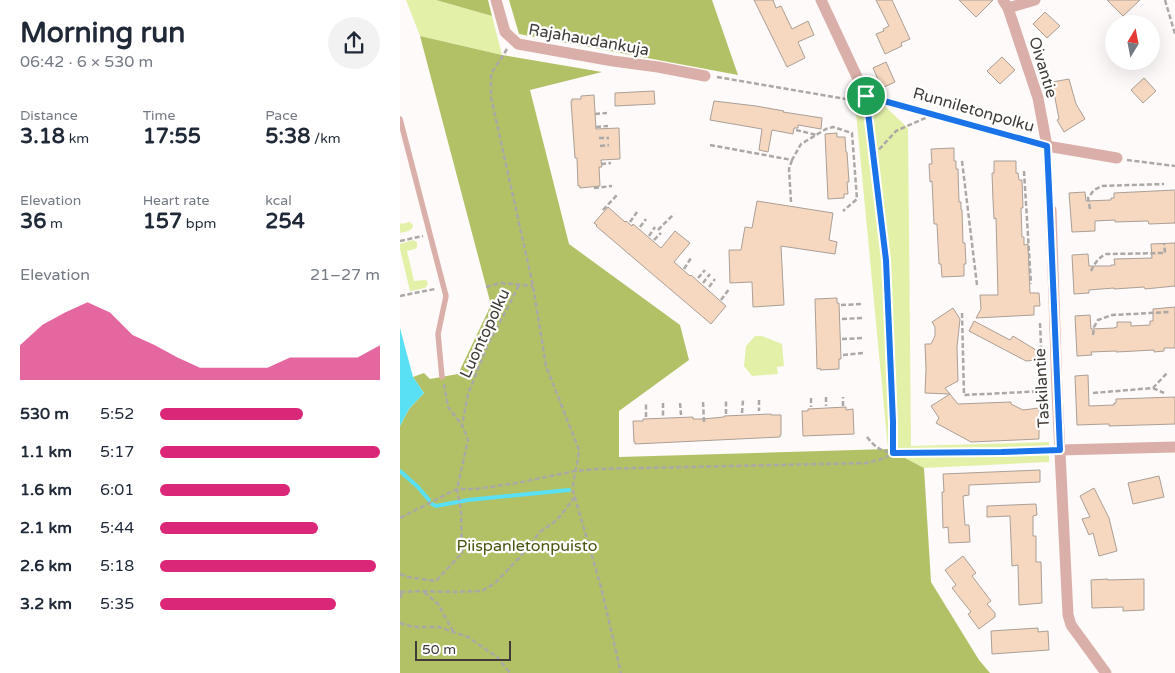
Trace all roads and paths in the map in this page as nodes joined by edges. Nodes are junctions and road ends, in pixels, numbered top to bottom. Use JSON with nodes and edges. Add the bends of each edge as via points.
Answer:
{"nodes":[{"id":1,"x":496,"y":0,"type":"edge"},
{"id":2,"x":821,"y":0,"type":"edge"},
{"id":3,"x":1035,"y":0,"type":"edge"},
{"id":4,"x":1165,"y":0,"type":"edge"},
{"id":5,"x":1006,"y":4,"type":"edge"},
{"id":6,"x":1175,"y":34,"type":"edge"},
{"id":7,"x":514,"y":40,"type":"junction"},
{"id":8,"x":705,"y":76,"type":"joint"},
{"id":9,"x":866,"y":96,"type":"junction"},
{"id":10,"x":607,"y":113,"type":"dead end"},
{"id":11,"x":595,"y":114,"type":"dead end"},
{"id":12,"x":933,"y":114,"type":"junction"},
{"id":13,"x":400,"y":119,"type":"edge"},
{"id":14,"x":608,"y":126,"type":"dead end"},
{"id":15,"x":596,"y":127,"type":"dead end"},
{"id":16,"x":796,"y":130,"type":"dead end"},
{"id":17,"x":817,"y":135,"type":"junction"},
{"id":18,"x":599,"y":138,"type":"dead end"},
{"id":19,"x":609,"y":138,"type":"dead end"},
{"id":20,"x":609,"y":145,"type":"dead end"},
{"id":21,"x":710,"y":145,"type":"dead end"},
{"id":22,"x":600,"y":146,"type":"dead end"},
{"id":23,"x":1047,"y":146,"type":"junction"},
{"id":24,"x":873,"y":155,"type":"junction"},
{"id":25,"x":1117,"y":158,"type":"joint"},
{"id":26,"x":792,"y":160,"type":"junction"},
{"id":27,"x":962,"y":161,"type":"dead end"},
{"id":28,"x":611,"y":163,"type":"dead end"},
{"id":29,"x":601,"y":164,"type":"dead end"},
{"id":30,"x":1175,"y":166,"type":"edge"},
{"id":31,"x":1024,"y":171,"type":"dead end"},
{"id":32,"x":1164,"y":184,"type":"dead end"},
{"id":33,"x":612,"y":186,"type":"dead end"},
{"id":34,"x":594,"y":188,"type":"dead end"},
{"id":35,"x":618,"y":195,"type":"dead end"},
{"id":36,"x":791,"y":202,"type":"dead end"},
{"id":37,"x":1090,"y":209,"type":"dead end"},
{"id":38,"x":603,"y":210,"type":"dead end"},
{"id":39,"x":1050,"y":210,"type":"joint"},
{"id":40,"x":843,"y":211,"type":"dead end"},
{"id":41,"x":637,"y":212,"type":"dead end"},
{"id":42,"x":674,"y":214,"type":"dead end"},
{"id":43,"x":646,"y":219,"type":"dead end"},
{"id":44,"x":630,"y":222,"type":"dead end"},
{"id":45,"x":640,"y":227,"type":"dead end"},
{"id":46,"x":655,"y":227,"type":"dead end"},
{"id":47,"x":430,"y":234,"type":"junction"},
{"id":48,"x":649,"y":236,"type":"dead end"},
{"id":49,"x":654,"y":240,"type":"dead end"},
{"id":50,"x":400,"y":241,"type":"edge"},
{"id":51,"x":1164,"y":244,"type":"dead end"},
{"id":52,"x":691,"y":258,"type":"dead end"},
{"id":53,"x":684,"y":269,"type":"dead end"},
{"id":54,"x":705,"y":270,"type":"dead end"},
{"id":55,"x":1091,"y":271,"type":"dead end"},
{"id":56,"x":710,"y":274,"type":"dead end"},
{"id":57,"x":698,"y":278,"type":"dead end"},
{"id":58,"x":716,"y":279,"type":"dead end"},
{"id":59,"x":703,"y":283,"type":"dead end"},
{"id":60,"x":1031,"y":284,"type":"dead end"},
{"id":61,"x":519,"y":285,"type":"junction"},
{"id":62,"x":977,"y":285,"type":"dead end"},
{"id":63,"x":533,"y":286,"type":"junction"},
{"id":64,"x":444,"y":287,"type":"junction"},
{"id":65,"x":486,"y":287,"type":"dead end"},
{"id":66,"x":709,"y":287,"type":"dead end"},
{"id":67,"x":729,"y":289,"type":"dead end"},
{"id":68,"x":400,"y":296,"type":"edge"},
{"id":69,"x":721,"y":300,"type":"dead end"},
{"id":70,"x":862,"y":304,"type":"dead end"},
{"id":71,"x":841,"y":305,"type":"dead end"},
{"id":72,"x":1170,"y":312,"type":"dead end"},
{"id":73,"x":962,"y":313,"type":"dead end"},
{"id":74,"x":862,"y":318,"type":"dead end"},
{"id":75,"x":842,"y":319,"type":"dead end"},
{"id":76,"x":1040,"y":323,"type":"dead end"},
{"id":77,"x":1093,"y":335,"type":"dead end"},
{"id":78,"x":863,"y":338,"type":"dead end"},
{"id":79,"x":842,"y":339,"type":"dead end"},
{"id":80,"x":863,"y":354,"type":"dead end"},
{"id":81,"x":843,"y":355,"type":"dead end"},
{"id":82,"x":1167,"y":373,"type":"dead end"},
{"id":83,"x":442,"y":377,"type":"joint"},
{"id":84,"x":1153,"y":388,"type":"junction"},
{"id":85,"x":1043,"y":391,"type":"junction"},
{"id":86,"x":1058,"y":391,"type":"junction"},
{"id":87,"x":1092,"y":393,"type":"dead end"},
{"id":88,"x":1164,"y":393,"type":"dead end"},
{"id":89,"x":826,"y":397,"type":"dead end"},
{"id":90,"x":843,"y":397,"type":"dead end"},
{"id":91,"x":811,"y":398,"type":"dead end"},
{"id":92,"x":743,"y":400,"type":"dead end"},
{"id":93,"x":758,"y":400,"type":"dead end"},
{"id":94,"x":726,"y":401,"type":"dead end"},
{"id":95,"x":703,"y":402,"type":"dead end"},
{"id":96,"x":663,"y":403,"type":"dead end"},
{"id":97,"x":680,"y":403,"type":"dead end"},
{"id":98,"x":646,"y":404,"type":"dead end"},
{"id":99,"x":826,"y":406,"type":"dead end"},
{"id":100,"x":843,"y":406,"type":"dead end"},
{"id":101,"x":811,"y":407,"type":"dead end"},
{"id":102,"x":759,"y":411,"type":"dead end"},
{"id":103,"x":726,"y":414,"type":"dead end"},
{"id":104,"x":742,"y":414,"type":"dead end"},
{"id":105,"x":681,"y":415,"type":"dead end"},
{"id":106,"x":663,"y":416,"type":"dead end"},
{"id":107,"x":646,"y":417,"type":"dead end"},
{"id":108,"x":704,"y":422,"type":"dead end"},
{"id":109,"x":462,"y":425,"type":"junction"},
{"id":110,"x":867,"y":437,"type":"dead end"},
{"id":111,"x":1175,"y":447,"type":"edge"},
{"id":112,"x":1060,"y":450,"type":"junction"},
{"id":113,"x":893,"y":453,"type":"junction"},
{"id":114,"x":575,"y":471,"type":"junction"},
{"id":115,"x":457,"y":489,"type":"junction"},
{"id":116,"x":575,"y":497,"type":"junction"},
{"id":117,"x":400,"y":518,"type":"edge"},
{"id":118,"x":400,"y":574,"type":"edge"},
{"id":119,"x":423,"y":591,"type":"junction"},
{"id":120,"x":401,"y":592,"type":"edge"},
{"id":121,"x":400,"y":598,"type":"edge"},
{"id":122,"x":400,"y":623,"type":"edge"},
{"id":123,"x":454,"y":632,"type":"junction"},
{"id":124,"x":1100,"y":671,"type":"edge"},
{"id":125,"x":510,"y":673,"type":"edge"},
{"id":126,"x":621,"y":673,"type":"edge"}],
"edges":[{"from":1,"to":7,"type":"street","name":"Rajahaudankuja","via":[[505,32]]},
{"from":2,"to":9,"type":"street"},
{"from":3,"to":5,"type":"street"},
{"from":4,"to":6,"type":"path"},
{"from":5,"to":23,"type":"street","name":"Oivantie","via":[[1038,98]]},
{"from":7,"to":8,"type":"street","name":"Rajahaudankuja","via":[[518,44]]},
{"from":7,"to":63,"type":"path","via":[[491,74],[491,97]]},
{"from":8,"to":9,"type":"path","name":"Runniletonpolku","via":[[846,99]]},
{"from":9,"to":12,"type":"path","name":"Runniletonpolku"},
{"from":9,"to":24,"type":"path"},
{"from":10,"to":11,"type":"path"},
{"from":12,"to":23,"type":"path","name":"Runniletonpolku"},
{"from":12,"to":24,"type":"path","via":[[896,130]]},
{"from":13,"to":47,"type":"lane"},
{"from":14,"to":15,"type":"path"},
{"from":16,"to":17,"type":"path"},
{"from":17,"to":26,"type":"path","via":[[801,144]]},
{"from":17,"to":40,"type":"path","via":[[833,127],[852,132],[857,199]]},
{"from":18,"to":19,"type":"path"},
{"from":20,"to":22,"type":"path"},
{"from":21,"to":26,"type":"path"},
{"from":23,"to":25,"type":"street","name":"Runniletonpolku"},
{"from":23,"to":39,"type":"path"},
{"from":24,"to":113,"type":"path","via":[[886,260]]},
{"from":25,"to":30,"type":"path"},
{"from":26,"to":36,"type":"path","via":[[789,169]]},
{"from":27,"to":62,"type":"path"},
{"from":28,"to":29,"type":"path"},
{"from":31,"to":60,"type":"path"},
{"from":32,"to":37,"type":"path","via":[[1102,186],[1088,198]]},
{"from":33,"to":34,"type":"path"},
{"from":35,"to":38,"type":"path"},
{"from":39,"to":86,"type":"street","name":"Taskilantie"},
{"from":41,"to":44,"type":"path"},
{"from":42,"to":49,"type":"path"},
{"from":43,"to":45,"type":"path"},
{"from":46,"to":48,"type":"path"},
{"from":47,"to":50,"type":"path"},
{"from":47,"to":64,"type":"lane"},
{"from":51,"to":55,"type":"path","via":[[1165,253],[1106,254],[1095,262]]},
{"from":52,"to":53,"type":"path"},
{"from":54,"to":57,"type":"path"},
{"from":56,"to":59,"type":"path"},
{"from":58,"to":66,"type":"path"},
{"from":61,"to":63,"type":"path"},
{"from":61,"to":65,"type":"path","via":[[501,283]]},
{"from":61,"to":109,"type":"path","name":"Luontopolku","via":[[488,344],[468,394]]},
{"from":63,"to":114,"type":"path","via":[[546,366],[579,450]]},
{"from":64,"to":68,"type":"path"},
{"from":64,"to":83,"type":"lane","via":[[446,296],[438,334]]},
{"from":67,"to":69,"type":"path"},
{"from":70,"to":71,"type":"path"},
{"from":72,"to":77,"type":"path","via":[[1112,315],[1098,320]]},
{"from":73,"to":85,"type":"path","via":[[964,395]]},
{"from":74,"to":75,"type":"path"},
{"from":76,"to":85,"type":"path"},
{"from":78,"to":79,"type":"path"},
{"from":80,"to":81,"type":"path"},
{"from":82,"to":84,"type":"path"},
{"from":83,"to":109,"type":"path","via":[[448,407]]},
{"from":84,"to":87,"type":"path"},
{"from":84,"to":88,"type":"path"},
{"from":85,"to":86,"type":"path"},
{"from":86,"to":112,"type":"street","name":"Taskilantie"},
{"from":89,"to":99,"type":"path"},
{"from":90,"to":100,"type":"path"},
{"from":91,"to":101,"type":"path"},
{"from":92,"to":104,"type":"path"},
{"from":93,"to":102,"type":"path"},
{"from":94,"to":103,"type":"path"},
{"from":95,"to":108,"type":"path"},
{"from":96,"to":106,"type":"path"},
{"from":97,"to":105,"type":"path"},
{"from":98,"to":107,"type":"path"},
{"from":109,"to":115,"type":"path","name":"Luontopolku","via":[[468,440]]},
{"from":110,"to":113,"type":"path","via":[[880,451]]},
{"from":111,"to":112,"type":"street"},
{"from":112,"to":113,"type":"path"},
{"from":112,"to":124,"type":"street","name":"Taskilantie","via":[[1068,615]]},
{"from":113,"to":114,"type":"path","via":[[867,463]]},
{"from":114,"to":115,"type":"path","via":[[516,483]]},
{"from":114,"to":116,"type":"path"},
{"from":115,"to":117,"type":"path"},
{"from":115,"to":118,"type":"path","name":"Luontopolku","via":[[462,553],[436,581]]},
{"from":116,"to":119,"type":"path","via":[[495,583],[482,591]]},
{"from":116,"to":126,"type":"path"},
{"from":119,"to":120,"type":"path"},
{"from":119,"to":123,"type":"path","via":[[438,604]]},
{"from":120,"to":121,"type":"path"},
{"from":122,"to":123,"type":"path"},
{"from":123,"to":125,"type":"path","via":[[468,637],[497,657]]}]}
